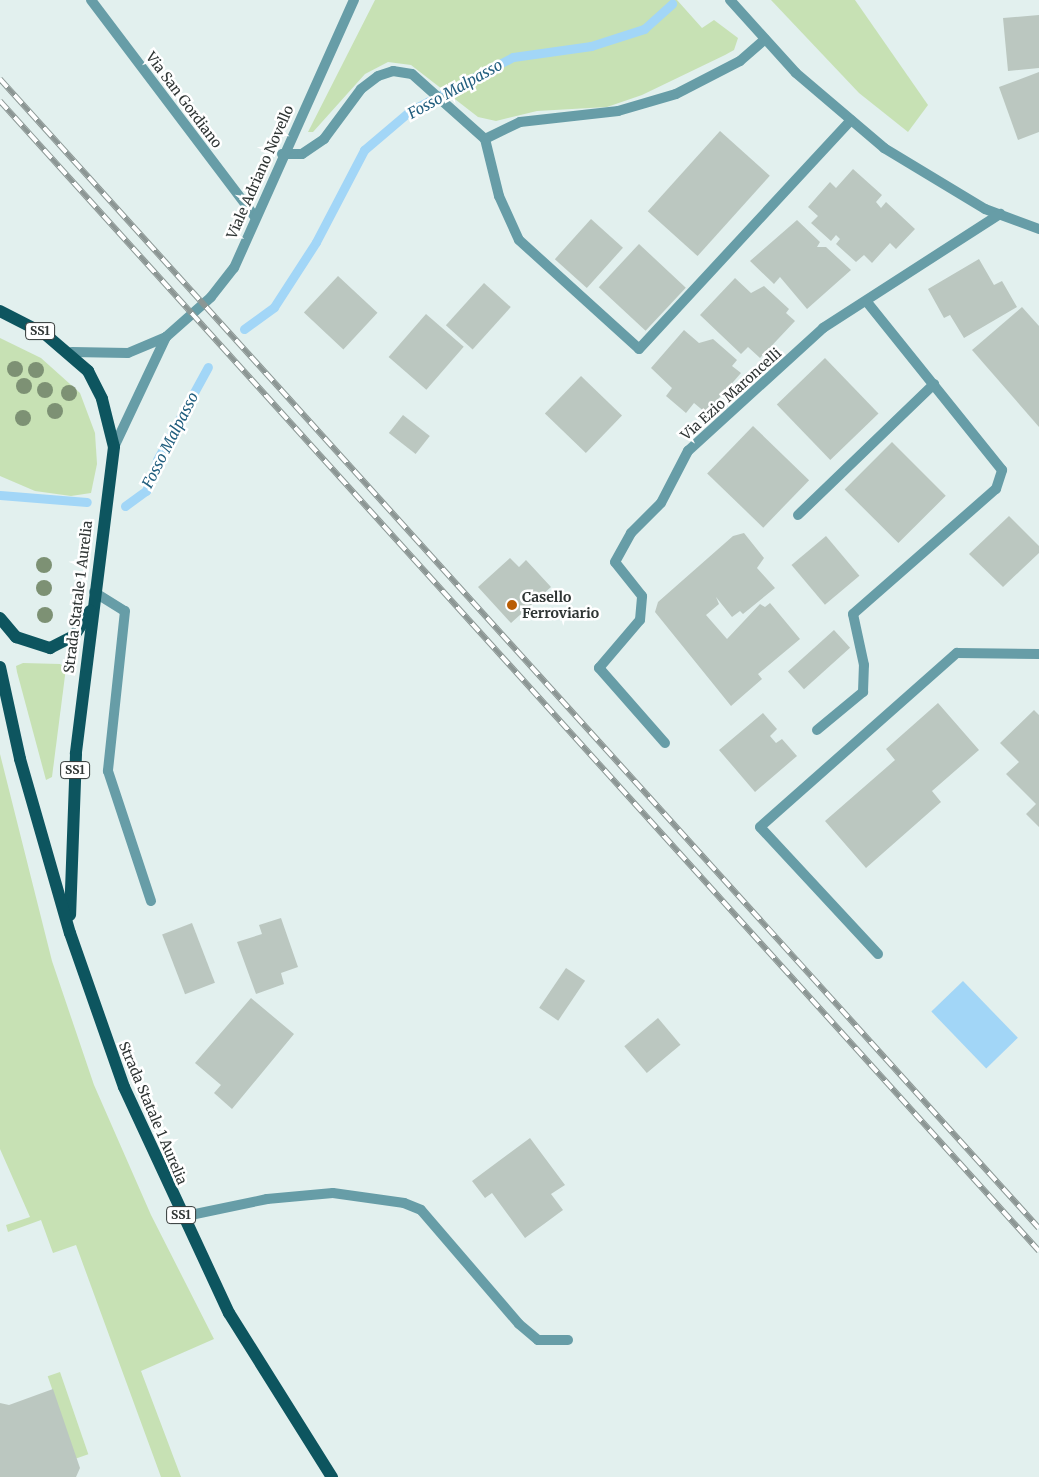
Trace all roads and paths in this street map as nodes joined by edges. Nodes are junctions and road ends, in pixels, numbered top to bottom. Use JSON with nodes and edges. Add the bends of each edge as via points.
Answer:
{"nodes":[{"id":1,"x":91,"y":0,"type":"edge"},
{"id":2,"x":354,"y":0,"type":"edge"},
{"id":3,"x":730,"y":0,"type":"edge"},
{"id":4,"x":765,"y":39,"type":"junction"},
{"id":5,"x":851,"y":120,"type":"junction"},
{"id":6,"x":485,"y":139,"type":"junction"},
{"id":7,"x":282,"y":154,"type":"junction"},
{"id":8,"x":1000,"y":214,"type":"junction"},
{"id":9,"x":255,"y":217,"type":"junction"},
{"id":10,"x":1039,"y":230,"type":"edge"},
{"id":11,"x":867,"y":302,"type":"junction"},
{"id":12,"x":2,"y":314,"type":"edge"},
{"id":13,"x":166,"y":337,"type":"junction"},
{"id":14,"x":72,"y":352,"type":"junction"},
{"id":15,"x":934,"y":384,"type":"junction"},
{"id":16,"x":114,"y":448,"type":"junction"},
{"id":17,"x":798,"y":515,"type":"dead end"},
{"id":18,"x":94,"y":592,"type":"junction"},
{"id":19,"x":92,"y":609,"type":"junction"},
{"id":20,"x":0,"y":618,"type":"edge"},
{"id":21,"x":1039,"y":654,"type":"edge"},
{"id":22,"x":0,"y":667,"type":"edge"},
{"id":23,"x":817,"y":730,"type":"dead end"},
{"id":24,"x":665,"y":743,"type":"dead end"},
{"id":25,"x":151,"y":900,"type":"dead end"},
{"id":26,"x":70,"y":933,"type":"junction"},
{"id":27,"x":878,"y":954,"type":"dead end"},
{"id":28,"x":182,"y":1217,"type":"junction"},
{"id":29,"x":568,"y":1340,"type":"dead end"},
{"id":30,"x":332,"y":1477,"type":"edge"}],
"edges":[{"from":1,"to":9,"type":"street","name":"Via San Gordiano"},
{"from":2,"to":7,"type":"street","name":"Viale Adriano Novello"},
{"from":3,"to":4,"type":"street"},
{"from":4,"to":5,"type":"street","via":[[796,73]]},
{"from":4,"to":6,"type":"street","via":[[740,61],[676,94],[618,111],[520,122]]},
{"from":5,"to":6,"type":"street","via":[[639,349],[519,240],[499,196]]},
{"from":5,"to":8,"type":"street","via":[[884,148]]},
{"from":6,"to":7,"type":"street","via":[[432,88],[412,74],[393,71],[361,89],[324,139],[302,154]]},
{"from":7,"to":9,"type":"street","name":"Viale Adriano Novello"},
{"from":8,"to":10,"type":"street"},
{"from":8,"to":11,"type":"street","name":"Via Ezio Maroncelli"},
{"from":9,"to":13,"type":"street","name":"Viale Adriano Novello","via":[[234,268],[212,297]]},
{"from":11,"to":15,"type":"street"},
{"from":11,"to":24,"type":"street","name":"Via Ezio Maroncelli","via":[[823,328],[688,451],[661,503],[631,533],[615,562],[642,596],[643,606],[632,632],[599,668]]},
{"from":12,"to":14,"type":"main road","name":"Strada Statale 1 Aurelia","number":"SS1"},
{"from":13,"to":14,"type":"street","name":"Viale Adriano Novello","via":[[128,353]]},
{"from":13,"to":16,"type":"street","name":"Viale Adriano Novello"},
{"from":14,"to":16,"type":"main road","name":"Strada Statale 1 Aurelia","number":"SS1","via":[[96,384]]},
{"from":15,"to":17,"type":"street"},
{"from":15,"to":23,"type":"street","via":[[1002,470],[996,489],[852,614],[864,665],[863,692]]},
{"from":16,"to":18,"type":"main road","name":"Strada Statale 1 Aurelia","number":"SS1","via":[[100,529]]},
{"from":18,"to":19,"type":"main road","name":"Strada Statale 1 Aurelia","number":"SS1"},
{"from":18,"to":25,"type":"street","via":[[125,611],[108,771]]},
{"from":19,"to":20,"type":"main road","via":[[74,636],[50,648],[16,637]]},
{"from":19,"to":26,"type":"main road","name":"Strada Statale 1 Aurelia","number":"SS1","via":[[74,773]]},
{"from":21,"to":27,"type":"street","via":[[957,653],[760,827]]},
{"from":22,"to":26,"type":"main road","name":"Strada Statale 1 Aurelia","number":"SS1","via":[[20,759]]},
{"from":26,"to":28,"type":"main road","name":"Strada Statale 1 Aurelia","number":"SS1","via":[[124,1087]]},
{"from":28,"to":29,"type":"street","via":[[267,1198],[333,1193],[404,1203],[421,1210],[519,1324],[538,1340]]},
{"from":28,"to":30,"type":"main road","name":"Strada Statale 1 Aurelia","number":"SS1","via":[[229,1313]]}]}
